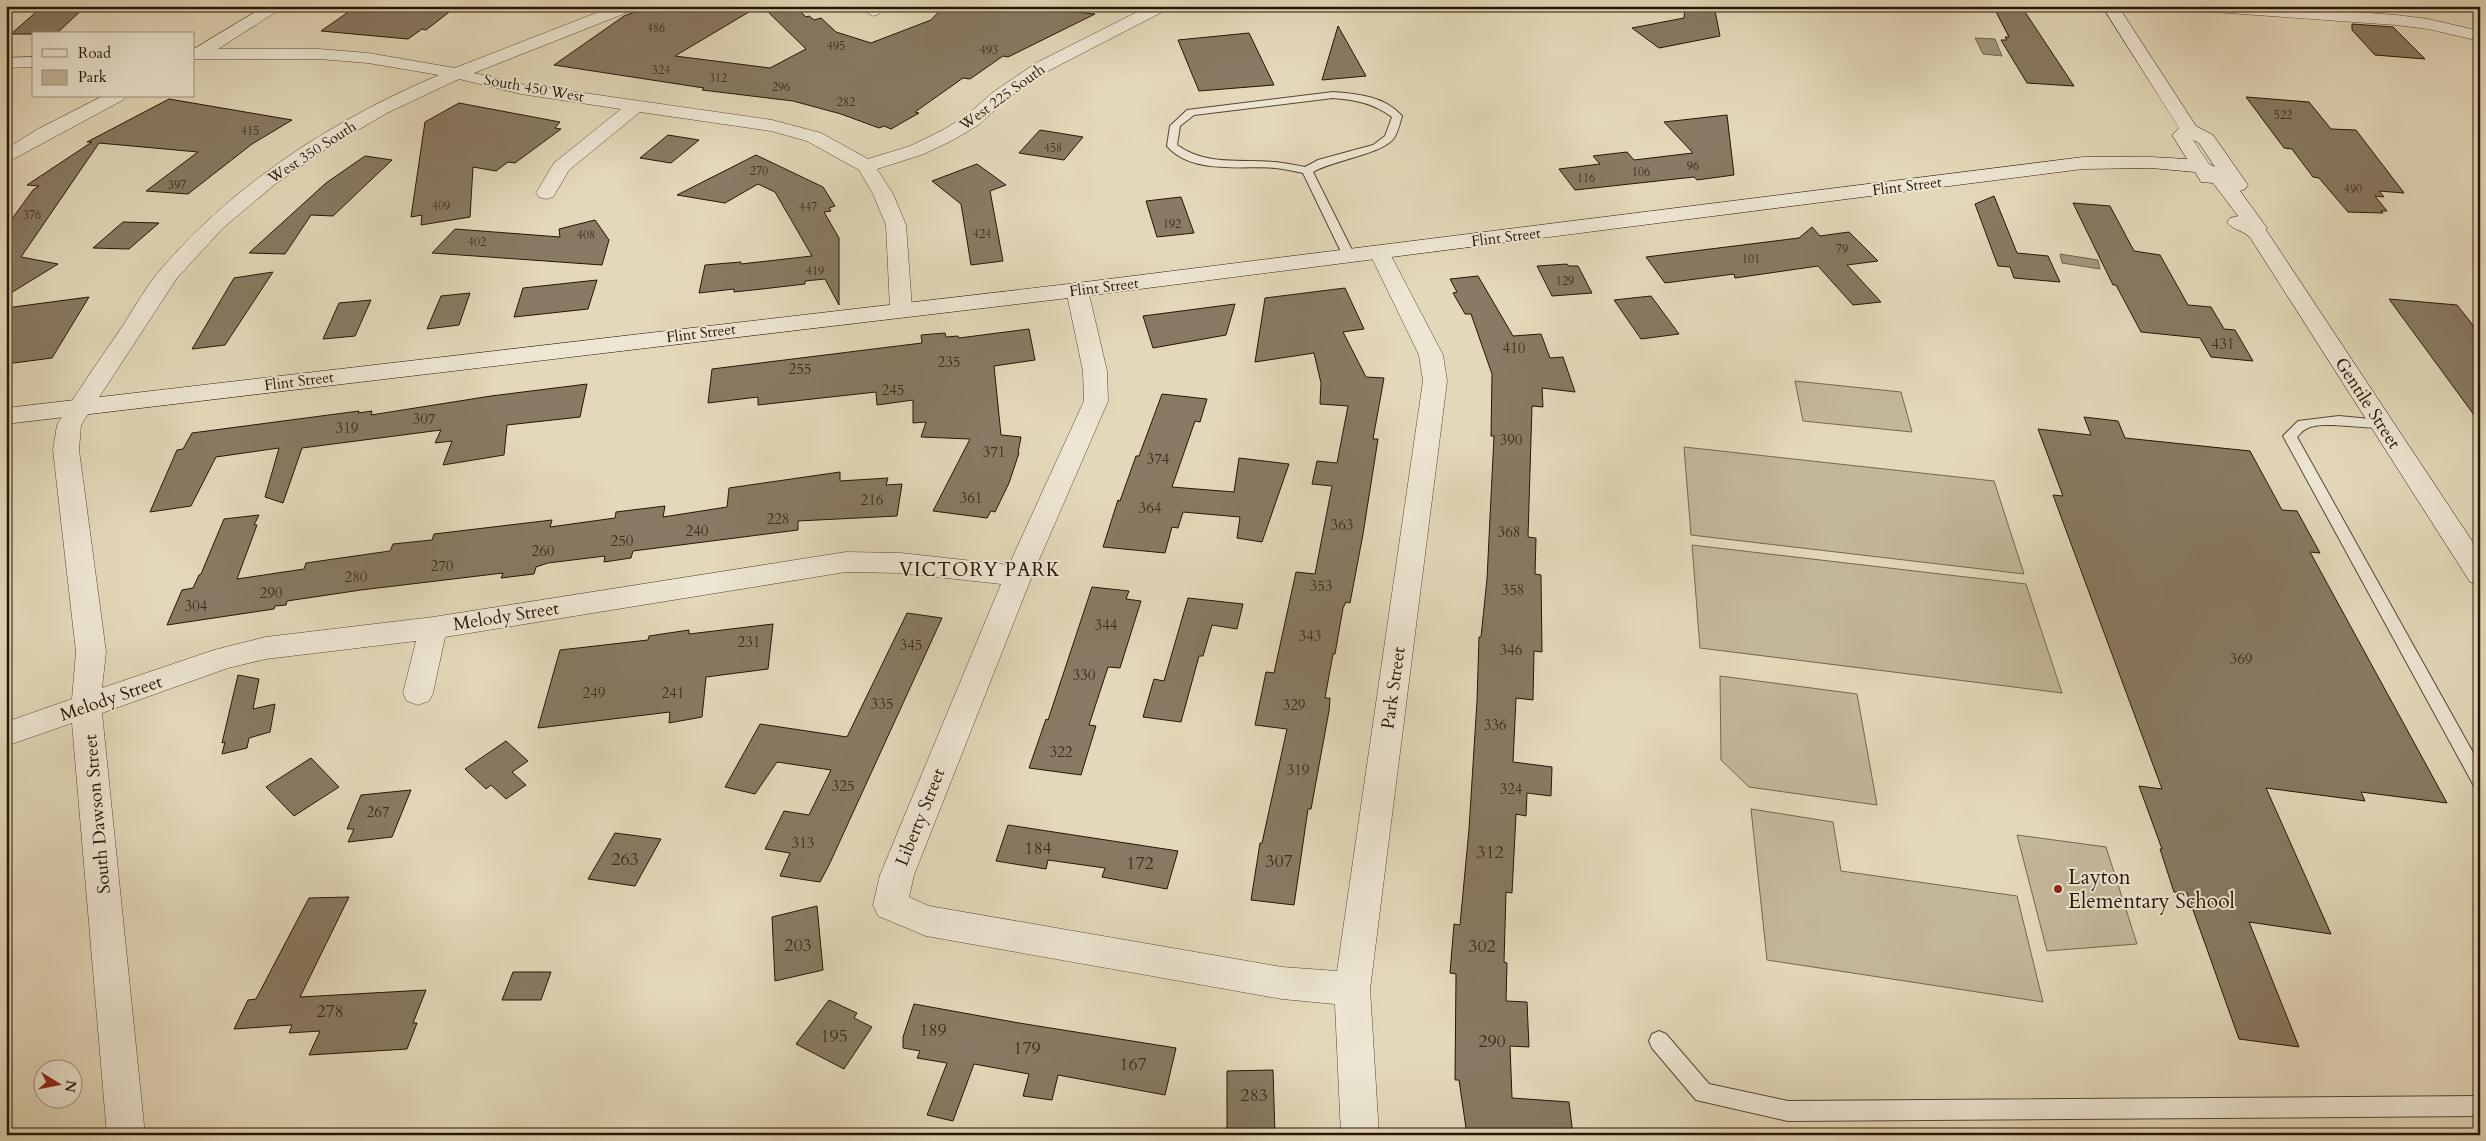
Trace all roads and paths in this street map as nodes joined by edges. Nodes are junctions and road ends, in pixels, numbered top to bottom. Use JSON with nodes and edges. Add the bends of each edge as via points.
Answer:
{"nodes":[{"id":1,"x":277,"y":6,"type":"edge"},
{"id":2,"x":630,"y":6,"type":"edge"},
{"id":3,"x":1162,"y":6,"type":"edge"},
{"id":4,"x":2110,"y":6,"type":"edge"},
{"id":5,"x":2200,"y":6,"type":"edge"},
{"id":6,"x":2480,"y":36,"type":"edge"},
{"id":7,"x":195,"y":55,"type":"edge"},
{"id":8,"x":32,"y":62,"type":"edge"},
{"id":9,"x":6,"y":63,"type":"edge"},
{"id":10,"x":458,"y":73,"type":"junction"},
{"id":11,"x":113,"y":98,"type":"edge"},
{"id":12,"x":638,"y":105,"type":"junction"},
{"id":13,"x":2192,"y":132,"type":"junction"},
{"id":14,"x":6,"y":157,"type":"edge"},
{"id":15,"x":866,"y":166,"type":"junction"},
{"id":16,"x":2201,"y":167,"type":"junction"},
{"id":17,"x":1307,"y":171,"type":"junction"},
{"id":18,"x":546,"y":193,"type":"dead end"},
{"id":19,"x":2257,"y":229,"type":"junction"},
{"id":20,"x":1380,"y":252,"type":"junction"},
{"id":21,"x":1349,"y":256,"type":"junction"},
{"id":22,"x":1077,"y":290,"type":"junction"},
{"id":23,"x":902,"y":309,"type":"junction"},
{"id":24,"x":79,"y":408,"type":"junction"},
{"id":25,"x":6,"y":416,"type":"edge"},
{"id":26,"x":2381,"y":424,"type":"junction"},
{"id":27,"x":2480,"y":575,"type":"edge"},
{"id":28,"x":1018,"y":576,"type":"junction"},
{"id":29,"x":433,"y":628,"type":"junction"},
{"id":30,"x":418,"y":693,"type":"dead end"},
{"id":31,"x":86,"y":705,"type":"junction"},
{"id":32,"x":6,"y":734,"type":"edge"},
{"id":33,"x":2480,"y":781,"type":"edge"},
{"id":34,"x":1352,"y":989,"type":"junction"},
{"id":35,"x":1659,"y":1041,"type":"dead end"},
{"id":36,"x":2480,"y":1106,"type":"edge"},
{"id":37,"x":126,"y":1135,"type":"edge"},
{"id":38,"x":1360,"y":1135,"type":"edge"}],
"edges":[{"from":1,"to":7,"type":"street"},
{"from":2,"to":10,"type":"street","name":"West 350 South"},
{"from":3,"to":15,"type":"street","name":"West 225 South","via":[[1042,67],[948,136]]},
{"from":4,"to":13,"type":"street","name":"Gentile Street"},
{"from":5,"to":6,"type":"street","via":[[2396,20]]},
{"from":7,"to":10,"type":"street","name":"South 450 West","via":[[319,54]]},
{"from":8,"to":9,"type":"street"},
{"from":10,"to":12,"type":"street","name":"South 450 West","via":[[521,89]]},
{"from":10,"to":24,"type":"street","name":"West 350 South","via":[[356,122],[285,166],[228,212],[169,274]]},
{"from":11,"to":14,"type":"street"},
{"from":12,"to":15,"type":"street","name":"South 450 West","via":[[772,126],[814,137]]},
{"from":12,"to":18,"type":"street","via":[[561,166]]},
{"from":13,"to":16,"type":"street","via":[[2208,163]]},
{"from":13,"to":19,"type":"street","name":"Gentile Street","via":[[2206,139],[2256,212],[2261,220]]},
{"from":15,"to":23,"type":"street","via":[[896,225]]},
{"from":16,"to":19,"type":"street","name":"Gentile Street","via":[[2237,222]]},
{"from":16,"to":20,"type":"street","name":"Flint Street","via":[[2083,163]]},
{"from":17,"to":17,"type":"lane","via":[[1277,165],[1210,163],[1182,155],[1172,146],[1171,134],[1178,120],[1191,112],[1333,95],[1360,97],[1381,104],[1397,116],[1390,137],[1376,147],[1322,162]]},
{"from":17,"to":21,"type":"lane"},
{"from":19,"to":26,"type":"street","name":"Gentile Street"},
{"from":20,"to":21,"type":"street","name":"Flint Street"},
{"from":20,"to":34,"type":"street","name":"Park Street","via":[[1431,355],[1435,381]]},
{"from":21,"to":22,"type":"street","name":"Flint Street"},
{"from":22,"to":23,"type":"street","name":"Flint Street"},
{"from":22,"to":28,"type":"street","name":"Liberty Street","via":[[1095,371],[1096,400]]},
{"from":23,"to":24,"type":"street","name":"Flint Street"},
{"from":24,"to":25,"type":"street","name":"Flint Street"},
{"from":24,"to":31,"type":"street","name":"South Dawson Street","via":[[70,425],[66,450],[91,652]]},
{"from":26,"to":27,"type":"street","name":"Gentile Street"},
{"from":26,"to":33,"type":"lane","via":[[2330,421],[2303,424],[2290,436]]},
{"from":28,"to":29,"type":"street","name":"Melody Street","via":[[901,563],[846,562]]},
{"from":28,"to":34,"type":"street","name":"Liberty Street","via":[[897,875],[890,905],[926,920],[1282,983]]},
{"from":29,"to":30,"type":"street"},
{"from":29,"to":31,"type":"street","name":"Melody Street","via":[[266,648],[224,658]]},
{"from":31,"to":32,"type":"street","name":"Melody Street"},
{"from":31,"to":37,"type":"street","name":"South Dawson Street"},
{"from":34,"to":38,"type":"street","name":"Park Street"},
{"from":35,"to":36,"type":"lane","via":[[1702,1094],[1788,1111]]}]}
